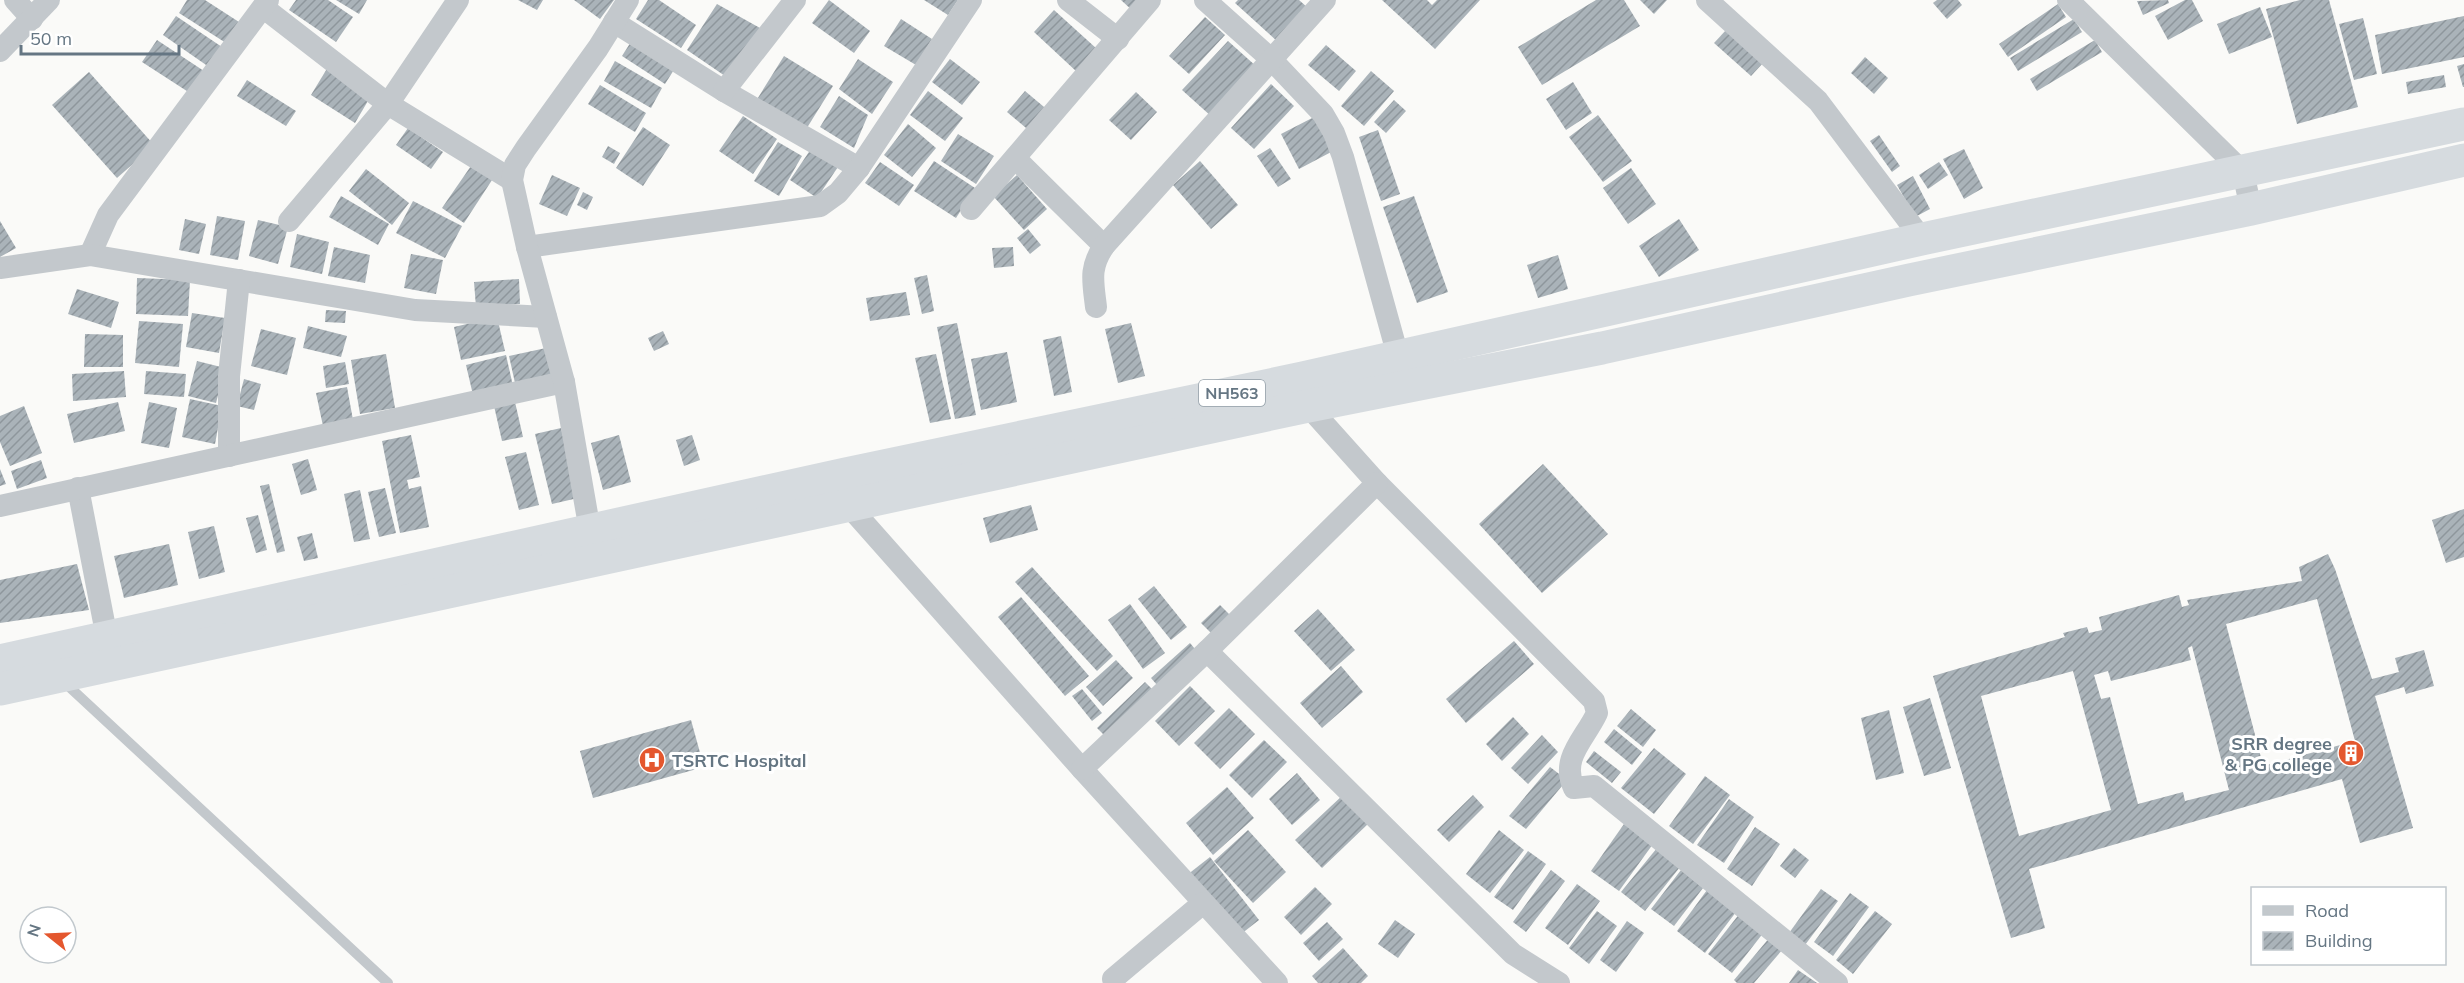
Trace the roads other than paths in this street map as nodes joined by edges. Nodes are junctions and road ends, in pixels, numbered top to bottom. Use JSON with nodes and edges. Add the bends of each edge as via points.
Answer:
{"nodes":[{"id":1,"x":15,"y":0,"type":"edge"},
{"id":2,"x":49,"y":0,"type":"edge"},
{"id":3,"x":458,"y":0,"type":"edge"},
{"id":4,"x":628,"y":0,"type":"edge"},
{"id":5,"x":795,"y":0,"type":"edge"},
{"id":6,"x":971,"y":0,"type":"edge"},
{"id":7,"x":1068,"y":0,"type":"edge"},
{"id":8,"x":1150,"y":0,"type":"edge"},
{"id":9,"x":1205,"y":0,"type":"edge"},
{"id":10,"x":1325,"y":0,"type":"edge"},
{"id":11,"x":1707,"y":0,"type":"edge"},
{"id":12,"x":2068,"y":0,"type":"edge"},
{"id":13,"x":266,"y":4,"type":"edge"},
{"id":14,"x":32,"y":19,"type":"junction"},
{"id":15,"x":614,"y":22,"type":"junction"},
{"id":16,"x":1118,"y":39,"type":"junction"},
{"id":17,"x":0,"y":51,"type":"edge"},
{"id":18,"x":1271,"y":59,"type":"junction"},
{"id":19,"x":724,"y":91,"type":"junction"},
{"id":20,"x":388,"y":104,"type":"junction"},
{"id":21,"x":2464,"y":124,"type":"edge"},
{"id":22,"x":1015,"y":158,"type":"junction"},
{"id":23,"x":2464,"y":159,"type":"edge"},
{"id":24,"x":859,"y":168,"type":"junction"},
{"id":25,"x":2243,"y":172,"type":"junction"},
{"id":26,"x":512,"y":180,"type":"junction"},
{"id":27,"x":971,"y":209,"type":"dead end"},
{"id":28,"x":2251,"y":209,"type":"junction"},
{"id":29,"x":289,"y":221,"type":"dead end"},
{"id":30,"x":1922,"y":239,"type":"junction"},
{"id":31,"x":1104,"y":246,"type":"junction"},
{"id":32,"x":527,"y":247,"type":"junction"},
{"id":33,"x":90,"y":255,"type":"junction"},
{"id":34,"x":0,"y":268,"type":"edge"},
{"id":35,"x":239,"y":280,"type":"junction"},
{"id":36,"x":1096,"y":307,"type":"dead end"},
{"id":37,"x":546,"y":317,"type":"junction"},
{"id":38,"x":1398,"y":356,"type":"junction"},
{"id":39,"x":564,"y":382,"type":"junction"},
{"id":40,"x":1308,"y":406,"type":"junction"},
{"id":41,"x":229,"y":456,"type":"junction"},
{"id":42,"x":1377,"y":483,"type":"junction"},
{"id":43,"x":78,"y":488,"type":"junction"},
{"id":44,"x":848,"y":505,"type":"junction"},
{"id":45,"x":0,"y":506,"type":"edge"},
{"id":46,"x":590,"y":531,"type":"junction"},
{"id":47,"x":107,"y":638,"type":"junction"},
{"id":48,"x":1207,"y":651,"type":"junction"},
{"id":49,"x":0,"y":661,"type":"edge"},
{"id":50,"x":54,"y":663,"type":"junction"},
{"id":51,"x":0,"y":689,"type":"edge"},
{"id":52,"x":1082,"y":769,"type":"junction"},
{"id":53,"x":1203,"y":903,"type":"junction"},
{"id":54,"x":1111,"y":981,"type":"edge"},
{"id":55,"x":388,"y":983,"type":"edge"},
{"id":56,"x":1277,"y":983,"type":"edge"},
{"id":57,"x":1559,"y":983,"type":"edge"},
{"id":58,"x":1837,"y":983,"type":"edge"}],
"edges":[{"from":1,"to":14,"type":"street"},
{"from":2,"to":14,"type":"street"},
{"from":3,"to":20,"type":"street"},
{"from":4,"to":15,"type":"street"},
{"from":5,"to":19,"type":"street"},
{"from":6,"to":24,"type":"street"},
{"from":7,"to":16,"type":"street"},
{"from":8,"to":16,"type":"street"},
{"from":9,"to":18,"type":"street"},
{"from":10,"to":18,"type":"street"},
{"from":11,"to":30,"type":"street","via":[[1818,101]]},
{"from":12,"to":25,"type":"street"},
{"from":13,"to":20,"type":"street"},
{"from":13,"to":33,"type":"street","via":[[108,215]]},
{"from":14,"to":17,"type":"street"},
{"from":15,"to":19,"type":"street"},
{"from":15,"to":26,"type":"street","via":[[515,165]]},
{"from":16,"to":22,"type":"street"},
{"from":18,"to":31,"type":"street"},
{"from":18,"to":38,"type":"street","via":[[1323,114],[1334,133]]},
{"from":19,"to":24,"type":"street"},
{"from":20,"to":26,"type":"street"},
{"from":20,"to":29,"type":"street"},
{"from":21,"to":25,"type":"highway","number":"NH563"},
{"from":22,"to":27,"type":"street"},
{"from":22,"to":31,"type":"street"},
{"from":23,"to":28,"type":"highway","number":"NH563"},
{"from":24,"to":32,"type":"street","via":[[838,193],[820,206]]},
{"from":25,"to":28,"type":"street"},
{"from":25,"to":30,"type":"highway","number":"NH563"},
{"from":26,"to":32,"type":"street"},
{"from":28,"to":40,"type":"highway","number":"NH563","via":[[1602,348]]},
{"from":30,"to":38,"type":"highway","number":"NH563"},
{"from":31,"to":36,"type":"street","via":[[1092,273]]},
{"from":32,"to":37,"type":"street"},
{"from":33,"to":34,"type":"street"},
{"from":33,"to":35,"type":"street"},
{"from":35,"to":37,"type":"street","via":[[415,310]]},
{"from":35,"to":41,"type":"street","via":[[229,376]]},
{"from":37,"to":39,"type":"street"},
{"from":38,"to":46,"type":"highway","number":"NH563"},
{"from":39,"to":41,"type":"street"},
{"from":39,"to":46,"type":"street"},
{"from":40,"to":42,"type":"street"},
{"from":40,"to":44,"type":"highway","number":"NH563"},
{"from":41,"to":43,"type":"street"},
{"from":42,"to":48,"type":"street"},
{"from":42,"to":58,"type":"street","via":[[1594,701],[1597,713],[1569,764],[1575,788],[1594,786]]},
{"from":43,"to":45,"type":"street"},
{"from":43,"to":47,"type":"street"},
{"from":44,"to":50,"type":"highway","number":"NH563"},
{"from":44,"to":52,"type":"street"},
{"from":46,"to":47,"type":"highway","number":"NH563"},
{"from":47,"to":50,"type":"highway","number":"NH563"},
{"from":48,"to":52,"type":"street"},
{"from":48,"to":57,"type":"street","via":[[1513,954]]},
{"from":49,"to":50,"type":"highway","number":"NH563"},
{"from":50,"to":51,"type":"highway","number":"NH563"},
{"from":50,"to":55,"type":"lane"},
{"from":52,"to":53,"type":"street"},
{"from":53,"to":54,"type":"street"},
{"from":53,"to":56,"type":"street"}]}
